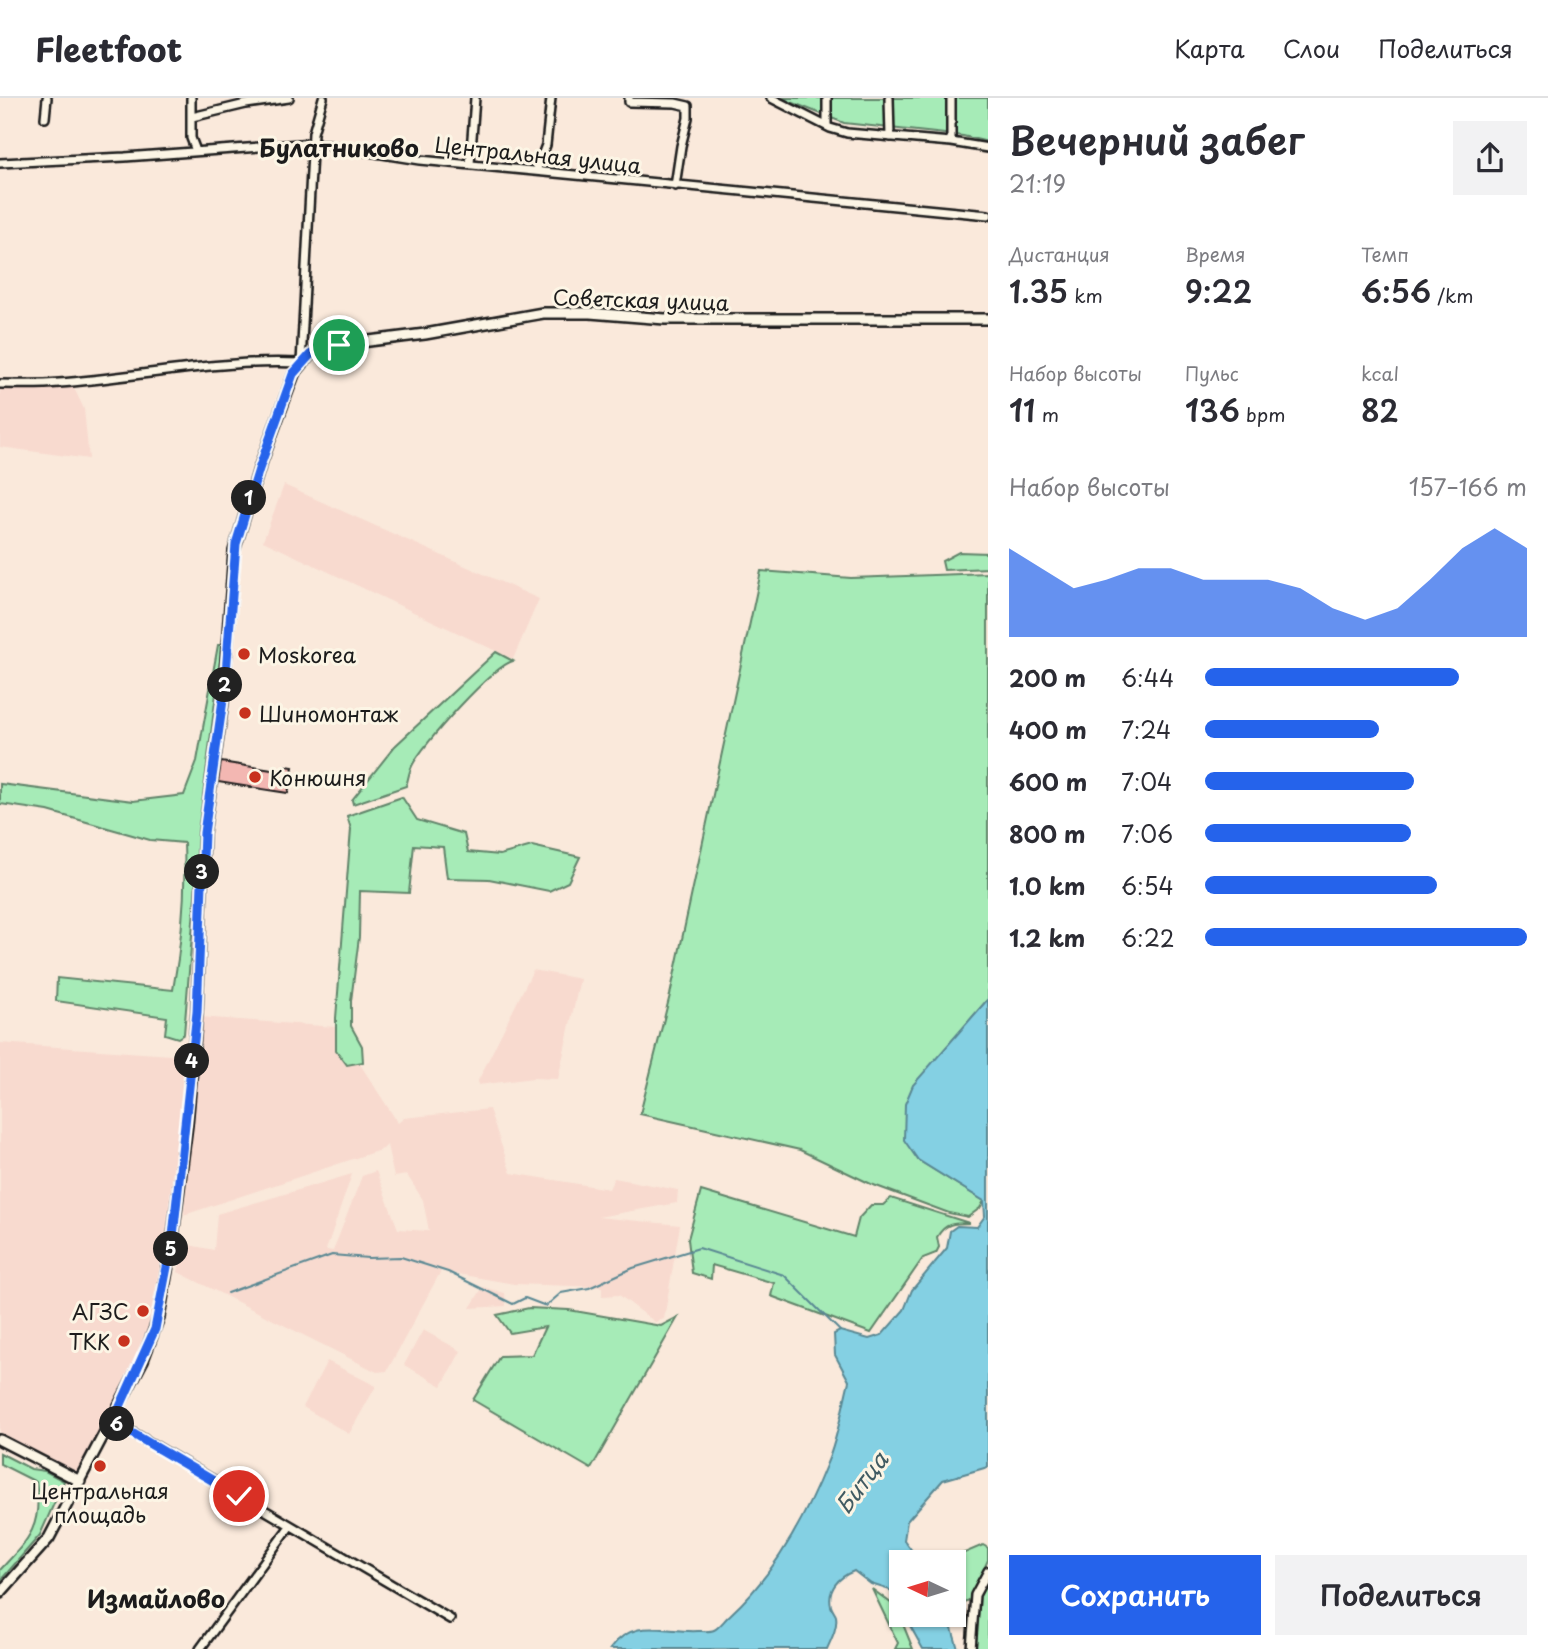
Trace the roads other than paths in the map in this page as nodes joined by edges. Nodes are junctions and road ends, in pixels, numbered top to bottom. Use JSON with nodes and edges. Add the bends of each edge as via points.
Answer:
{"nodes":[{"id":1,"x":47,"y":98,"type":"edge"},
{"id":2,"x":191,"y":98,"type":"edge"},
{"id":3,"x":289,"y":98,"type":"edge"},
{"id":4,"x":323,"y":98,"type":"edge"},
{"id":5,"x":475,"y":98,"type":"edge"},
{"id":6,"x":551,"y":98,"type":"edge"},
{"id":7,"x":629,"y":98,"type":"edge"},
{"id":8,"x":771,"y":98,"type":"edge"},
{"id":9,"x":827,"y":98,"type":"edge"},
{"id":10,"x":889,"y":98,"type":"edge"},
{"id":11,"x":951,"y":98,"type":"edge"},
{"id":12,"x":192,"y":117,"type":"junction"},
{"id":13,"x":46,"y":118,"type":"dead end"},
{"id":14,"x":827,"y":125,"type":"junction"},
{"id":15,"x":890,"y":137,"type":"junction"},
{"id":16,"x":951,"y":142,"type":"junction"},
{"id":17,"x":313,"y":143,"type":"junction"},
{"id":18,"x":988,"y":148,"type":"edge"},
{"id":19,"x":196,"y":151,"type":"junction"},
{"id":20,"x":0,"y":163,"type":"edge"},
{"id":21,"x":470,"y":164,"type":"junction"},
{"id":22,"x":536,"y":171,"type":"junction"},
{"id":23,"x":675,"y":186,"type":"junction"},
{"id":24,"x":988,"y":215,"type":"edge"},
{"id":25,"x":988,"y":319,"type":"edge"},
{"id":26,"x":300,"y":363,"type":"junction"},
{"id":27,"x":0,"y":384,"type":"edge"},
{"id":28,"x":113,"y":1422,"type":"junction"},
{"id":29,"x":0,"y":1440,"type":"edge"},
{"id":30,"x":80,"y":1481,"type":"junction"},
{"id":31,"x":290,"y":1526,"type":"junction"},
{"id":32,"x":988,"y":1570,"type":"edge"},
{"id":33,"x":0,"y":1592,"type":"edge"},
{"id":34,"x":450,"y":1619,"type":"dead end"},
{"id":35,"x":200,"y":1649,"type":"edge"},
{"id":36,"x":971,"y":1649,"type":"edge"}],
"edges":[{"from":1,"to":13,"type":"street"},
{"from":2,"to":12,"type":"street"},
{"from":3,"to":12,"type":"street"},
{"from":4,"to":17,"type":"street"},
{"from":5,"to":21,"type":"street"},
{"from":6,"to":22,"type":"street","via":[[545,145]]},
{"from":7,"to":23,"type":"street","via":[[629,102],[688,106]]},
{"from":8,"to":14,"type":"street"},
{"from":9,"to":14,"type":"street"},
{"from":10,"to":15,"type":"street"},
{"from":11,"to":16,"type":"street"},
{"from":12,"to":19,"type":"street"},
{"from":14,"to":15,"type":"street","via":[[847,134]]},
{"from":15,"to":16,"type":"street"},
{"from":16,"to":18,"type":"street"},
{"from":17,"to":19,"type":"street","name":"Центральная улица"},
{"from":17,"to":21,"type":"street","name":"Центральная улица"},
{"from":17,"to":26,"type":"street"},
{"from":19,"to":20,"type":"street","name":"Центральная улица"},
{"from":21,"to":22,"type":"street","name":"Центральная улица"},
{"from":22,"to":23,"type":"street","name":"Центральная улица"},
{"from":23,"to":24,"type":"street","name":"Центральная улица"},
{"from":25,"to":26,"type":"street","name":"Советская улица","via":[[665,319],[543,313],[322,348]]},
{"from":26,"to":27,"type":"street","name":"Советская улица"},
{"from":26,"to":28,"type":"street","name":"Советская улица","via":[[251,491],[233,559],[225,686],[204,833],[197,1012],[168,1272],[152,1339]]},
{"from":28,"to":30,"type":"street","name":"Советская улица"},
{"from":28,"to":31,"type":"street"},
{"from":29,"to":30,"type":"street"},
{"from":30,"to":33,"type":"street","via":[[49,1538]]},
{"from":31,"to":34,"type":"street"},
{"from":31,"to":35,"type":"street"},
{"from":32,"to":36,"type":"street","via":[[975,1595]]}]}
